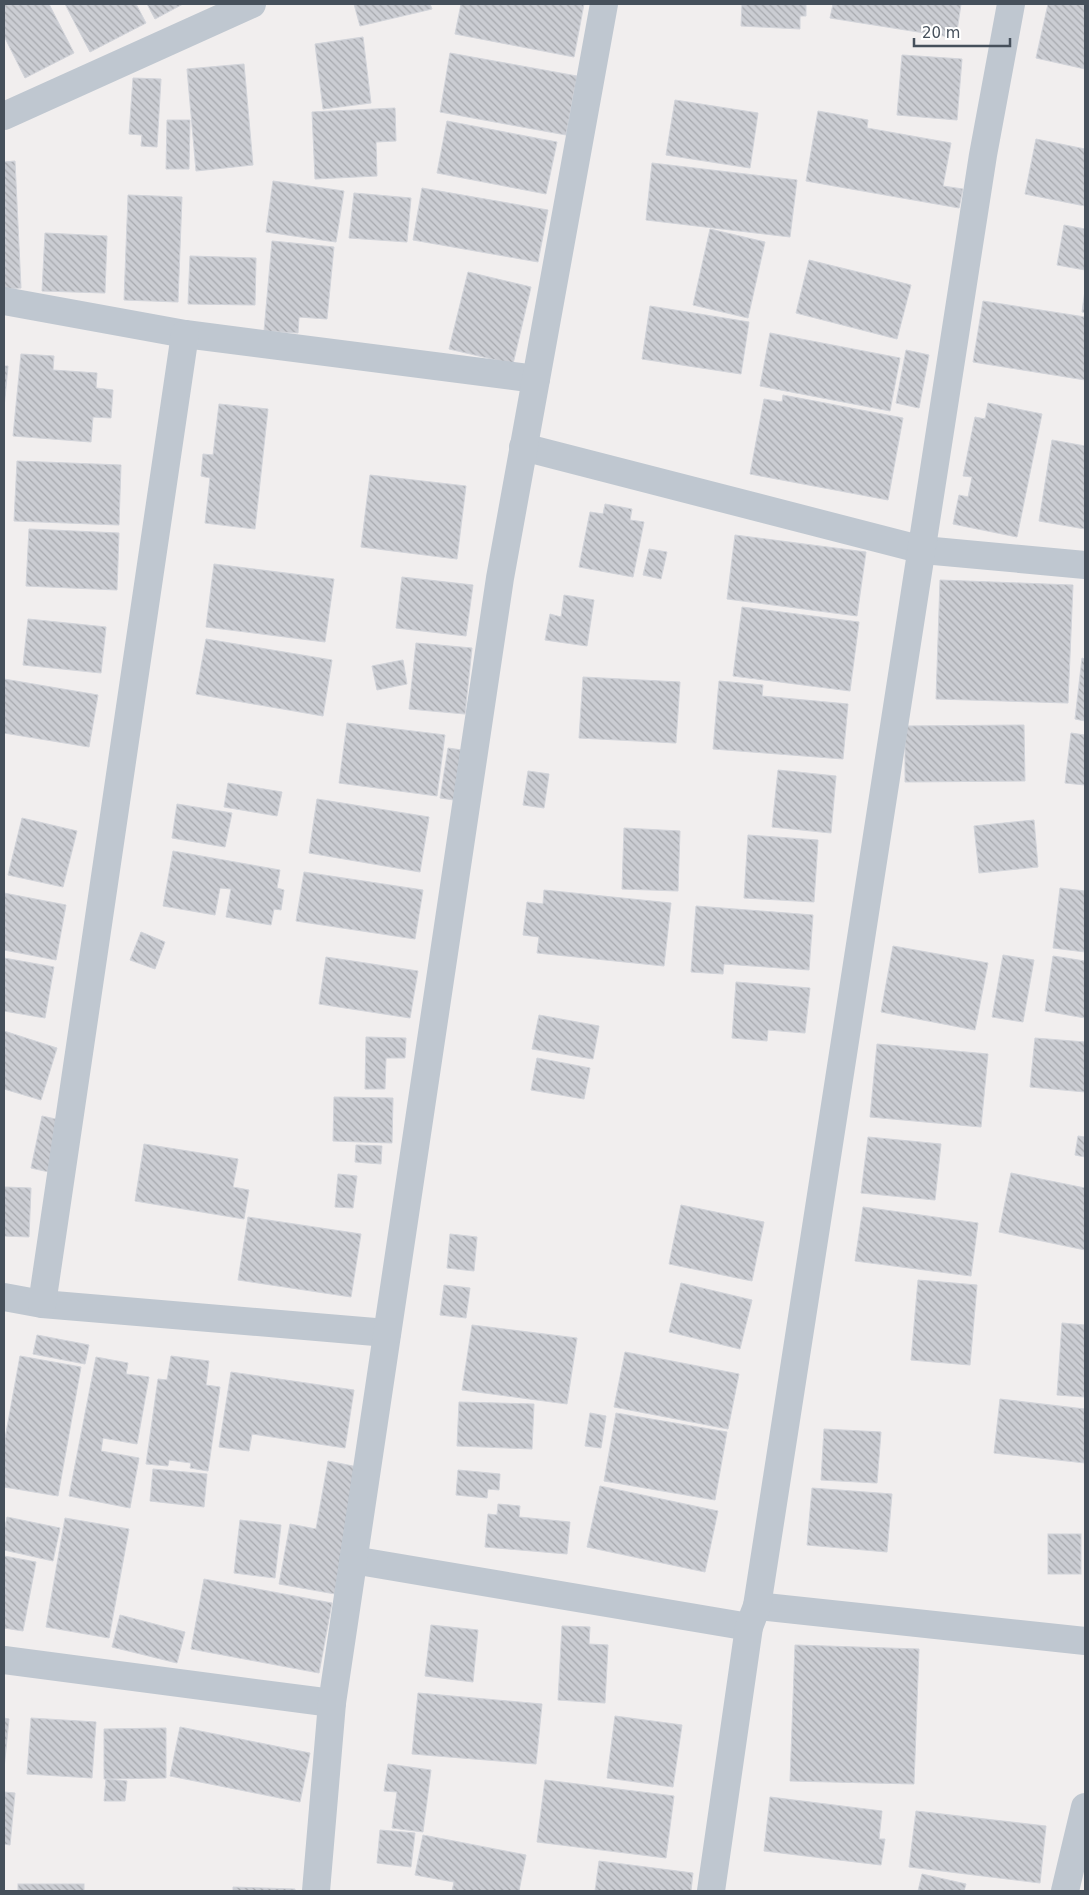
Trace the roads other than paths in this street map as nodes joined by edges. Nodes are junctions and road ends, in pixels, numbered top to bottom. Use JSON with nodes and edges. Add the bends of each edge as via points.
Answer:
{"nodes":[{"id":1,"x":252,"y":4,"type":"edge"},
{"id":2,"x":604,"y":4,"type":"edge"},
{"id":3,"x":1011,"y":4,"type":"edge"},
{"id":4,"x":4,"y":116,"type":"edge"},
{"id":5,"x":4,"y":300,"type":"edge"},
{"id":6,"x":185,"y":334,"type":"junction"},
{"id":7,"x":536,"y":378,"type":"junction"},
{"id":8,"x":524,"y":447,"type":"junction"},
{"id":9,"x":922,"y":550,"type":"junction"},
{"id":10,"x":1085,"y":565,"type":"edge"},
{"id":11,"x":4,"y":1297,"type":"edge"},
{"id":12,"x":42,"y":1304,"type":"junction"},
{"id":13,"x":387,"y":1333,"type":"junction"},
{"id":14,"x":353,"y":1560,"type":"junction"},
{"id":15,"x":753,"y":1616,"type":"junction"},
{"id":16,"x":1085,"y":1641,"type":"edge"},
{"id":17,"x":4,"y":1660,"type":"edge"},
{"id":18,"x":332,"y":1703,"type":"junction"},
{"id":19,"x":1085,"y":1807,"type":"edge"},
{"id":20,"x":316,"y":1891,"type":"edge"},
{"id":21,"x":711,"y":1891,"type":"edge"},
{"id":22,"x":1065,"y":1891,"type":"edge"}],
"edges":[{"from":1,"to":4,"type":"street"},
{"from":2,"to":7,"type":"street"},
{"from":3,"to":9,"type":"street","via":[[983,155]]},
{"from":5,"to":6,"type":"street"},
{"from":6,"to":7,"type":"street"},
{"from":6,"to":12,"type":"street"},
{"from":7,"to":8,"type":"street"},
{"from":8,"to":9,"type":"street"},
{"from":8,"to":13,"type":"street","via":[[500,578]]},
{"from":9,"to":10,"type":"street"},
{"from":9,"to":15,"type":"street"},
{"from":11,"to":12,"type":"street"},
{"from":12,"to":13,"type":"street"},
{"from":13,"to":14,"type":"street"},
{"from":14,"to":15,"type":"street"},
{"from":14,"to":18,"type":"street"},
{"from":15,"to":16,"type":"street"},
{"from":15,"to":21,"type":"street"},
{"from":17,"to":18,"type":"street"},
{"from":18,"to":20,"type":"street"},
{"from":19,"to":22,"type":"street"}]}
